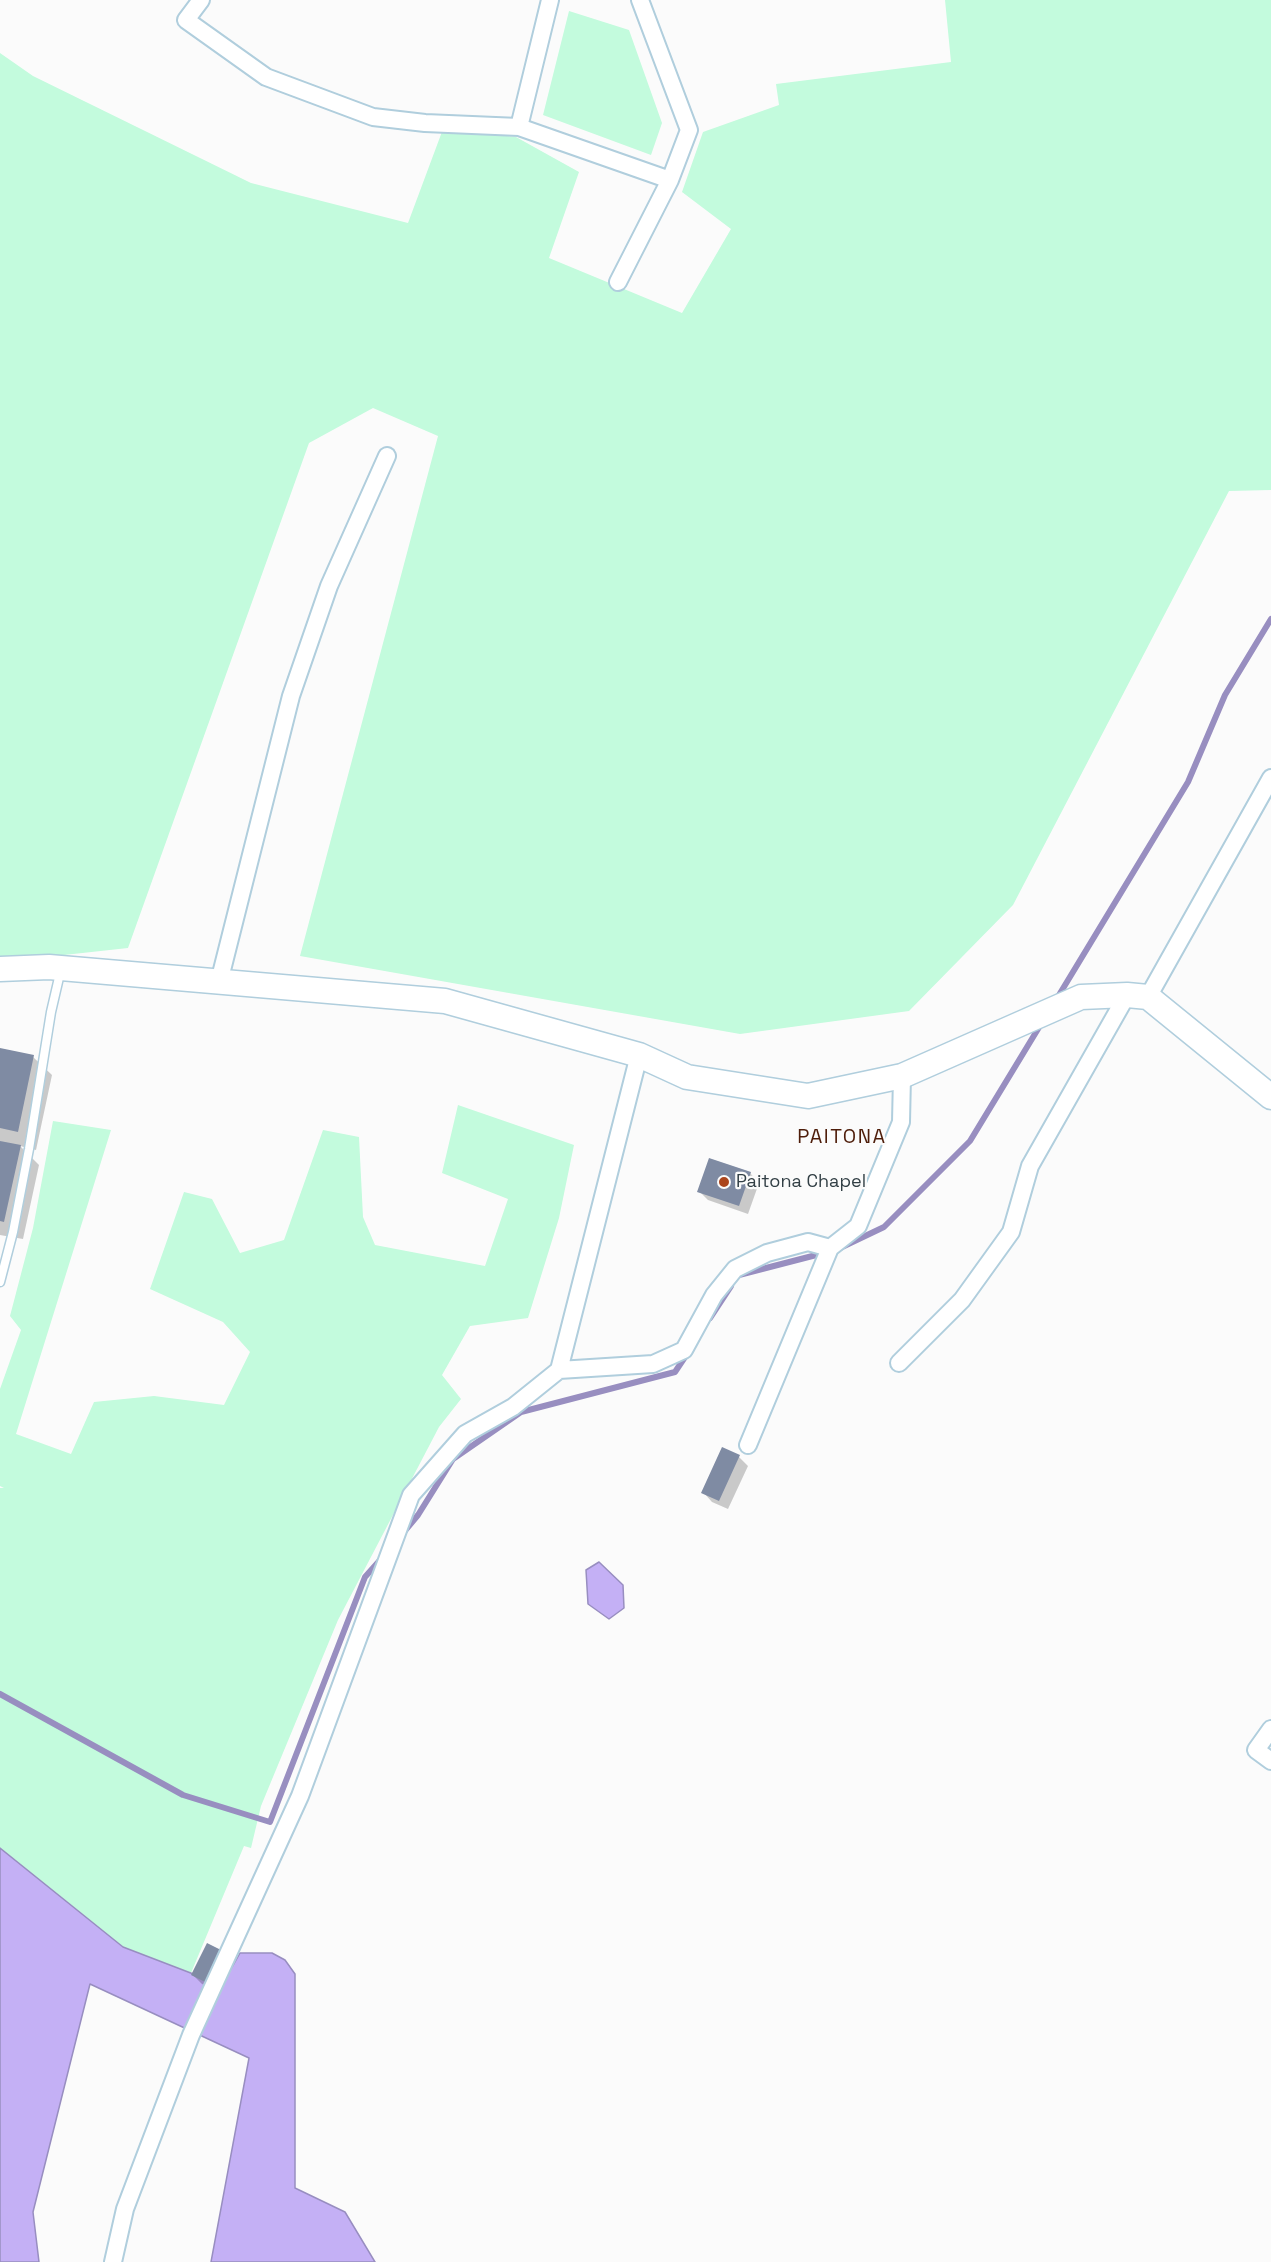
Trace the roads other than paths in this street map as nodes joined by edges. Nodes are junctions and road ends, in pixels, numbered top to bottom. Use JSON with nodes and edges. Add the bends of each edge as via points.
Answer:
{"nodes":[{"id":1,"x":201,"y":0,"type":"edge"},
{"id":2,"x":550,"y":0,"type":"edge"},
{"id":3,"x":640,"y":0,"type":"edge"},
{"id":4,"x":519,"y":126,"type":"junction"},
{"id":5,"x":670,"y":180,"type":"junction"},
{"id":6,"x":618,"y":282,"type":"dead end"},
{"id":7,"x":387,"y":456,"type":"dead end"},
{"id":8,"x":1271,"y":778,"type":"edge"},
{"id":9,"x":0,"y":969,"type":"edge"},
{"id":10,"x":61,"y":969,"type":"junction"},
{"id":11,"x":219,"y":982,"type":"junction"},
{"id":12,"x":1137,"y":996,"type":"junction"},
{"id":13,"x":639,"y":1055,"type":"junction"},
{"id":14,"x":902,"y":1076,"type":"junction"},
{"id":15,"x":1271,"y":1097,"type":"edge"},
{"id":16,"x":830,"y":1248,"type":"junction"},
{"id":17,"x":0,"y":1282,"type":"edge"},
{"id":18,"x":899,"y":1363,"type":"dead end"},
{"id":19,"x":560,"y":1370,"type":"junction"},
{"id":20,"x":748,"y":1445,"type":"dead end"},
{"id":21,"x":1271,"y":1729,"type":"edge"},
{"id":22,"x":1271,"y":1761,"type":"edge"},
{"id":23,"x":113,"y":2262,"type":"edge"}],
"edges":[{"from":1,"to":4,"type":"street","via":[[186,20],[266,77],[373,117]]},
{"from":2,"to":4,"type":"street"},
{"from":3,"to":5,"type":"street","via":[[688,130]]},
{"from":4,"to":5,"type":"street"},
{"from":5,"to":6,"type":"street"},
{"from":7,"to":11,"type":"street","via":[[329,586],[291,696]]},
{"from":8,"to":12,"type":"street"},
{"from":9,"to":10,"type":"street"},
{"from":10,"to":11,"type":"street"},
{"from":10,"to":17,"type":"lane","via":[[13,1232]]},
{"from":11,"to":13,"type":"street","via":[[445,1001]]},
{"from":12,"to":14,"type":"street","via":[[1081,997]]},
{"from":12,"to":15,"type":"street"},
{"from":12,"to":18,"type":"street","via":[[1030,1166],[1011,1232],[962,1300]]},
{"from":13,"to":14,"type":"street","via":[[687,1077],[808,1096]]},
{"from":13,"to":19,"type":"street"},
{"from":14,"to":16,"type":"street","via":[[901,1122],[858,1226]]},
{"from":16,"to":19,"type":"street","via":[[808,1242],[766,1253],[735,1269],[714,1294],[684,1350],[653,1364]]},
{"from":16,"to":20,"type":"street"},
{"from":19,"to":23,"type":"street","via":[[513,1407],[465,1434],[411,1495],[300,1796],[190,2035],[125,2209]]},
{"from":21,"to":22,"type":"street","via":[[1256,1750]]}]}
